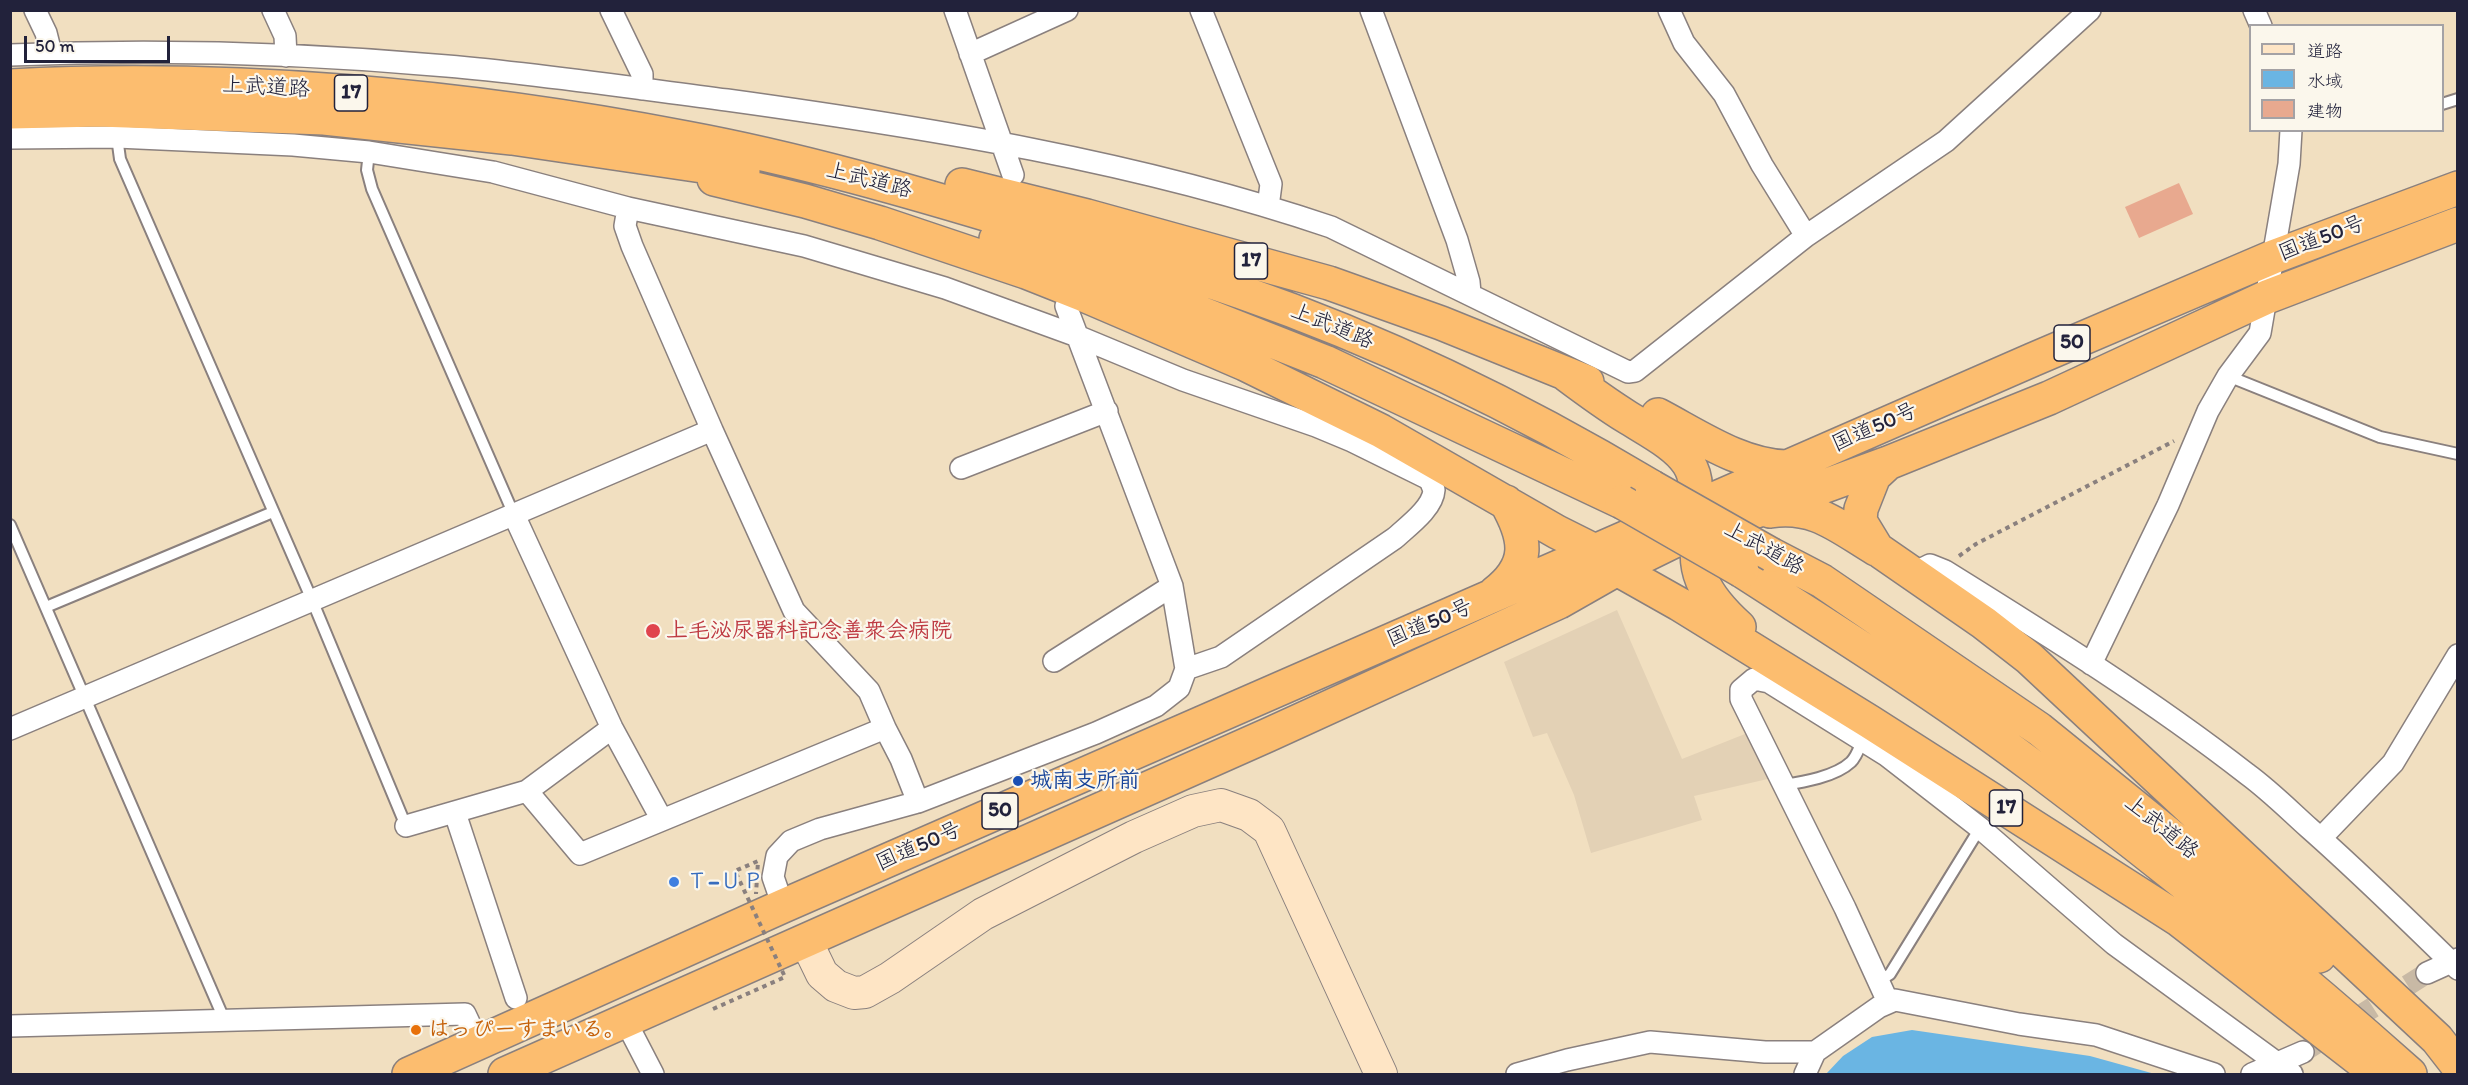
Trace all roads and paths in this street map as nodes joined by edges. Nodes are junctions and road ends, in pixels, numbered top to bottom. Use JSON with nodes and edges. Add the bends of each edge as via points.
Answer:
{"nodes":[{"id":1,"x":35,"y":10,"type":"edge"},
{"id":2,"x":273,"y":10,"type":"edge"},
{"id":3,"x":611,"y":10,"type":"edge"},
{"id":4,"x":955,"y":10,"type":"edge"},
{"id":5,"x":1066,"y":10,"type":"edge"},
{"id":6,"x":1201,"y":10,"type":"edge"},
{"id":7,"x":1371,"y":10,"type":"edge"},
{"id":8,"x":1669,"y":10,"type":"edge"},
{"id":9,"x":2090,"y":10,"type":"edge"},
{"id":10,"x":2254,"y":10,"type":"edge"},
{"id":11,"x":2260,"y":24,"type":"edge"},
{"id":12,"x":51,"y":53,"type":"junction"},
{"id":13,"x":970,"y":54,"type":"junction"},
{"id":14,"x":10,"y":55,"type":"edge"},
{"id":15,"x":286,"y":56,"type":"junction"},
{"id":16,"x":10,"y":86,"type":"edge"},
{"id":17,"x":642,"y":89,"type":"junction"},
{"id":18,"x":10,"y":112,"type":"edge"},
{"id":19,"x":2291,"y":132,"type":"edge"},
{"id":20,"x":117,"y":137,"type":"junction"},
{"id":21,"x":10,"y":138,"type":"edge"},
{"id":22,"x":688,"y":138,"type":"junction"},
{"id":23,"x":1003,"y":143,"type":"junction"},
{"id":24,"x":369,"y":152,"type":"junction"},
{"id":25,"x":608,"y":152,"type":"junction"},
{"id":26,"x":1013,"y":175,"type":"dead end"},
{"id":27,"x":2457,"y":188,"type":"edge"},
{"id":28,"x":1268,"y":207,"type":"junction"},
{"id":29,"x":628,"y":208,"type":"junction"},
{"id":30,"x":2457,"y":224,"type":"edge"},
{"id":31,"x":1806,"y":236,"type":"junction"},
{"id":32,"x":2273,"y":257,"type":"junction"},
{"id":33,"x":1470,"y":293,"type":"junction"},
{"id":34,"x":2267,"y":297,"type":"junction"},
{"id":35,"x":1066,"y":306,"type":"dead end"},
{"id":36,"x":1077,"y":336,"type":"junction"},
{"id":37,"x":1567,"y":375,"type":"junction"},
{"id":38,"x":2228,"y":376,"type":"junction"},
{"id":39,"x":1107,"y":411,"type":"junction"},
{"id":40,"x":712,"y":430,"type":"junction"},
{"id":41,"x":2198,"y":436,"type":"junction"},
{"id":42,"x":2457,"y":454,"type":"edge"},
{"id":43,"x":1888,"y":463,"type":"junction"},
{"id":44,"x":1787,"y":466,"type":"junction"},
{"id":45,"x":962,"y":468,"type":"dead end"},
{"id":46,"x":1506,"y":502,"type":"junction"},
{"id":47,"x":273,"y":512,"type":"junction"},
{"id":48,"x":514,"y":515,"type":"junction"},
{"id":49,"x":1747,"y":515,"type":"junction"},
{"id":50,"x":1696,"y":520,"type":"junction"},
{"id":51,"x":10,"y":525,"type":"edge"},
{"id":52,"x":1976,"y":544,"type":"dead end"},
{"id":53,"x":1877,"y":549,"type":"junction"},
{"id":54,"x":1605,"y":560,"type":"junction"},
{"id":55,"x":1918,"y":577,"type":"junction"},
{"id":56,"x":1172,"y":586,"type":"junction"},
{"id":57,"x":312,"y":600,"type":"junction"},
{"id":58,"x":1484,"y":601,"type":"junction"},
{"id":59,"x":46,"y":607,"type":"junction"},
{"id":60,"x":2457,"y":656,"type":"edge"},
{"id":61,"x":1054,"y":661,"type":"dead end"},
{"id":62,"x":2091,"y":664,"type":"junction"},
{"id":63,"x":1186,"y":669,"type":"junction"},
{"id":64,"x":1791,"y":675,"type":"junction"},
{"id":65,"x":85,"y":697,"type":"junction"},
{"id":66,"x":612,"y":728,"type":"junction"},
{"id":67,"x":10,"y":729,"type":"edge"},
{"id":68,"x":885,"y":729,"type":"junction"},
{"id":69,"x":1866,"y":732,"type":"junction"},
{"id":70,"x":1782,"y":785,"type":"junction"},
{"id":71,"x":527,"y":791,"type":"junction"},
{"id":72,"x":918,"y":802,"type":"junction"},
{"id":73,"x":455,"y":813,"type":"junction"},
{"id":74,"x":662,"y":820,"type":"junction"},
{"id":75,"x":406,"y":826,"type":"joint"},
{"id":76,"x":1980,"y":828,"type":"junction"},
{"id":77,"x":2320,"y":838,"type":"junction"},
{"id":78,"x":770,"y":900,"type":"junction"},
{"id":79,"x":806,"y":941,"type":"junction"},
{"id":80,"x":2455,"y":963,"type":"edge"},
{"id":81,"x":2427,"y":973,"type":"tunnel mouth"},
{"id":82,"x":1879,"y":981,"type":"junction"},
{"id":83,"x":516,"y":998,"type":"dead end"},
{"id":84,"x":1888,"y":1002,"type":"junction"},
{"id":85,"x":713,"y":1009,"type":"dead end"},
{"id":86,"x":224,"y":1019,"type":"junction"},
{"id":87,"x":626,"y":1022,"type":"junction"},
{"id":88,"x":10,"y":1026,"type":"edge"},
{"id":89,"x":479,"y":1044,"type":"junction"},
{"id":90,"x":1815,"y":1052,"type":"junction"},
{"id":91,"x":2303,"y":1052,"type":"tunnel mouth"},
{"id":92,"x":2457,"y":1067,"type":"edge"},
{"id":93,"x":2285,"y":1069,"type":"edge"},
{"id":94,"x":409,"y":1074,"type":"edge"},
{"id":95,"x":505,"y":1074,"type":"edge"},
{"id":96,"x":653,"y":1074,"type":"edge"},
{"id":97,"x":1381,"y":1074,"type":"edge"},
{"id":98,"x":1517,"y":1074,"type":"edge"},
{"id":99,"x":1804,"y":1074,"type":"edge"},
{"id":100,"x":2214,"y":1074,"type":"edge"},
{"id":101,"x":2252,"y":1074,"type":"edge"},
{"id":102,"x":2378,"y":1074,"type":"edge"},
{"id":103,"x":2410,"y":1074,"type":"edge"}],
"edges":[{"from":1,"to":12,"type":"street"},
{"from":2,"to":15,"type":"street","via":[[285,36]]},
{"from":3,"to":17,"type":"street","via":[[642,74]]},
{"from":4,"to":13,"type":"street"},
{"from":5,"to":13,"type":"street"},
{"from":6,"to":28,"type":"street","via":[[1271,184]]},
{"from":7,"to":33,"type":"street","via":[[1457,240]]},
{"from":8,"to":31,"type":"street","via":[[1684,43],[1724,94]]},
{"from":9,"to":31,"type":"street","via":[[1946,141]]},
{"from":10,"to":11,"type":"street"},
{"from":12,"to":14,"type":"street"},
{"from":12,"to":15,"type":"street"},
{"from":13,"to":23,"type":"street"},
{"from":15,"to":17,"type":"street","via":[[449,66]]},
{"from":16,"to":22,"type":"highway","name":"上武道路","number":"17","via":[[163,83],[392,96]]},
{"from":17,"to":23,"type":"street"},
{"from":18,"to":25,"type":"highway","name":"上武道路","number":"17","via":[[99,110],[324,118]]},
{"from":19,"to":32,"type":"street"},
{"from":20,"to":21,"type":"street"},
{"from":20,"to":24,"type":"street"},
{"from":20,"to":47,"type":"lane","via":[[120,159]]},
{"from":22,"to":37,"type":"highway","number":"17","via":[[816,152],[1087,216],[1380,300]]},
{"from":22,"to":92,"type":"highway","name":"上武道路","number":"17","bridge":true,"via":[[924,196],[1242,292],[1447,376],[1556,432],[1822,581],[2039,729]]},
{"from":23,"to":26,"type":"street"},
{"from":23,"to":28,"type":"street","via":[[1099,163]]},
{"from":24,"to":29,"type":"street","via":[[492,172]]},
{"from":24,"to":48,"type":"lane","via":[[367,170],[372,189]]},
{"from":25,"to":46,"type":"highway","number":"17","via":[[805,201],[1026,272],[1245,364],[1381,431]]},
{"from":25,"to":103,"type":"highway","name":"上武道路","number":"17","bridge":true,"via":[[726,168],[809,186],[1033,251],[1325,362],[1622,502],[1742,571],[1885,662],[2035,768],[2220,914]]},
{"from":27,"to":32,"type":"highway","name":"国道50号","number":"50"},
{"from":28,"to":33,"type":"street","via":[[1331,227]]},
{"from":29,"to":36,"type":"street","via":[[804,246],[945,288]]},
{"from":29,"to":40,"type":"street","via":[[625,226],[632,246]]},
{"from":30,"to":34,"type":"highway","name":"国道50号","number":"50"},
{"from":31,"to":33,"type":"street","via":[[1635,371],[1628,372]]},
{"from":32,"to":34,"type":"street"},
{"from":32,"to":44,"type":"highway","name":"国道50号","number":"50"},
{"from":34,"to":38,"type":"street","via":[[2260,333]]},
{"from":34,"to":43,"type":"highway","name":"国道50号","number":"50","via":[[2049,398]]},
{"from":35,"to":36,"type":"street"},
{"from":36,"to":39,"type":"street"},
{"from":36,"to":63,"type":"street","via":[[1183,380],[1335,433],[1425,477],[1433,486],[1432,499],[1395,538],[1221,657]]},
{"from":37,"to":44,"type":"highway","number":"17","via":[[1614,393],[1738,456],[1770,466]]},
{"from":37,"to":50,"type":"highway","number":"17","via":[[1682,453],[1695,475]]},
{"from":38,"to":41,"type":"street"},
{"from":38,"to":42,"type":"lane","via":[[2380,437]]},
{"from":39,"to":45,"type":"street"},
{"from":39,"to":56,"type":"street"},
{"from":40,"to":48,"type":"street"},
{"from":40,"to":68,"type":"street","via":[[794,611],[869,691]]},
{"from":41,"to":52,"type":"path","via":[[2175,440]]},
{"from":41,"to":62,"type":"street"},
{"from":43,"to":49,"type":"highway","name":"国道50号","number":"50"},
{"from":43,"to":53,"type":"highway","number":"17","via":[[1874,476],[1861,509],[1860,521]]},
{"from":44,"to":50,"type":"highway","name":"国道50号","number":"50"},
{"from":46,"to":54,"type":"highway","number":"17"},
{"from":46,"to":58,"type":"highway","via":[[1521,532],[1523,552],[1510,579]]},
{"from":47,"to":57,"type":"lane"},
{"from":47,"to":59,"type":"lane"},
{"from":48,"to":57,"type":"street"},
{"from":48,"to":66,"type":"street"},
{"from":49,"to":50,"type":"highway","name":"国道50号","number":"50"},
{"from":49,"to":53,"type":"highway","via":[[1791,508],[1823,517]]},
{"from":50,"to":54,"type":"highway","name":"国道50号","number":"50"},
{"from":50,"to":64,"type":"highway","via":[[1698,560],[1706,592],[1738,626],[1787,664]]},
{"from":51,"to":59,"type":"lane"},
{"from":53,"to":55,"type":"highway","number":"17"},
{"from":54,"to":58,"type":"highway","name":"国道50号","number":"50"},
{"from":54,"to":64,"type":"highway","number":"17"},
{"from":54,"to":79,"type":"highway","name":"国道50号","number":"50","via":[[1559,602]]},
{"from":55,"to":62,"type":"street","via":[[1930,565],[1945,571]]},
{"from":55,"to":92,"type":"highway","number":"17","via":[[1984,623],[2068,693],[2437,1039]]},
{"from":56,"to":61,"type":"street"},
{"from":56,"to":63,"type":"street"},
{"from":57,"to":65,"type":"street"},
{"from":57,"to":75,"type":"lane"},
{"from":58,"to":78,"type":"highway","name":"国道50号","number":"50"},
{"from":59,"to":65,"type":"lane"},
{"from":60,"to":77,"type":"street","via":[[2393,764]]},
{"from":62,"to":77,"type":"street","via":[[2211,746]]},
{"from":63,"to":72,"type":"street","via":[[1179,688],[1156,706],[1096,734]]},
{"from":64,"to":69,"type":"highway","number":"17"},
{"from":65,"to":67,"type":"street"},
{"from":65,"to":86,"type":"lane"},
{"from":66,"to":71,"type":"street"},
{"from":66,"to":74,"type":"street"},
{"from":68,"to":72,"type":"street"},
{"from":68,"to":74,"type":"street"},
{"from":69,"to":70,"type":"lane","via":[[1856,756],[1846,766]]},
{"from":69,"to":70,"type":"street","via":[[1769,682],[1750,681],[1741,690],[1741,699]]},
{"from":69,"to":76,"type":"street","via":[[1886,755]]},
{"from":69,"to":102,"type":"highway","number":"17","via":[[2178,919]]},
{"from":70,"to":82,"type":"street"},
{"from":71,"to":73,"type":"street"},
{"from":71,"to":74,"type":"street","via":[[580,854]]},
{"from":72,"to":78,"type":"street","via":[[791,841],[777,856]]},
{"from":73,"to":75,"type":"street"},
{"from":73,"to":83,"type":"street"},
{"from":76,"to":82,"type":"lane","via":[[1890,974]]},
{"from":76,"to":93,"type":"street","via":[[2114,944]]},
{"from":77,"to":80,"type":"street"},
{"from":78,"to":85,"type":"path","bridge":true,"via":[[758,861],[735,871],[785,977]]},
{"from":78,"to":89,"type":"highway","name":"国道50号","number":"50"},
{"from":79,"to":87,"type":"highway","name":"国道50号","number":"50"},
{"from":79,"to":97,"type":"street","via":[[822,974],[836,986],[854,993],[865,992],[983,914],[1134,837],[1193,811],[1221,805],[1249,815],[1269,830]]},
{"from":80,"to":81,"type":"street"},
{"from":82,"to":84,"type":"street"},
{"from":84,"to":90,"type":"street"},
{"from":84,"to":100,"type":"street","via":[[1915,1003],[2096,1035]]},
{"from":86,"to":88,"type":"street"},
{"from":86,"to":89,"type":"street","via":[[465,1014]]},
{"from":87,"to":95,"type":"highway","name":"国道50号","number":"50","via":[[542,1062]]},
{"from":87,"to":96,"type":"street"},
{"from":89,"to":94,"type":"highway","name":"国道50号","number":"50"},
{"from":90,"to":98,"type":"street","via":[[1765,1052],[1650,1042]]},
{"from":90,"to":99,"type":"street"},
{"from":91,"to":93,"type":"street"},
{"from":93,"to":101,"type":"street"}]}
